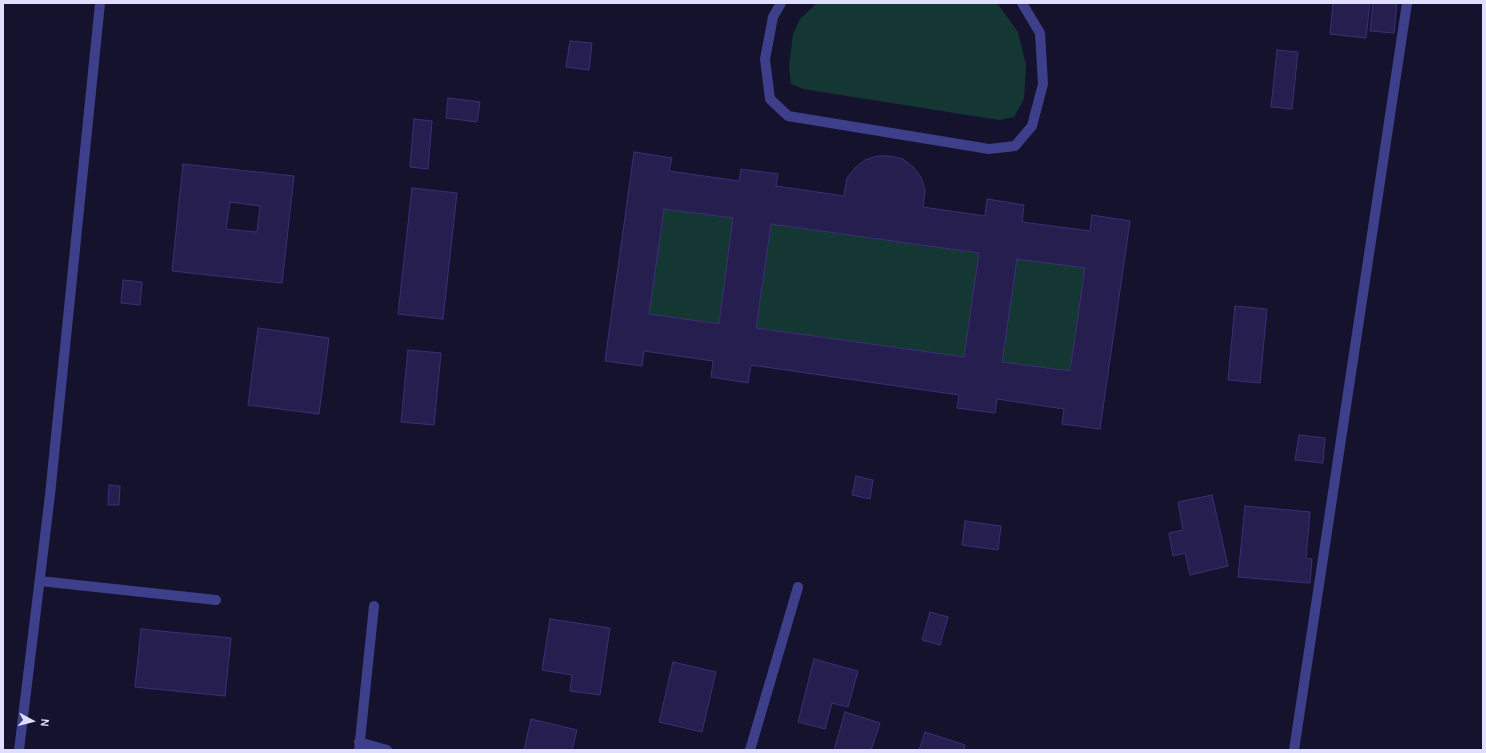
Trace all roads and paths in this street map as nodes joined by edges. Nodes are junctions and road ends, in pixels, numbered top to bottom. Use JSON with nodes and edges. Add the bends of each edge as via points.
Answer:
{"nodes":[{"id":1,"x":100,"y":3,"type":"edge"},
{"id":2,"x":781,"y":3,"type":"edge"},
{"id":3,"x":1022,"y":3,"type":"edge"},
{"id":4,"x":1407,"y":3,"type":"edge"},
{"id":5,"x":40,"y":581,"type":"junction"},
{"id":6,"x":798,"y":586,"type":"dead end"},
{"id":7,"x":216,"y":600,"type":"dead end"},
{"id":8,"x":374,"y":606,"type":"dead end"},
{"id":9,"x":359,"y":746,"type":"edge"},
{"id":10,"x":19,"y":750,"type":"edge"},
{"id":11,"x":387,"y":750,"type":"edge"},
{"id":12,"x":750,"y":750,"type":"edge"},
{"id":13,"x":1294,"y":750,"type":"edge"}],
"edges":[{"from":1,"to":5,"type":"street"},
{"from":2,"to":3,"type":"street","via":[[773,17],[765,59],[770,99],[788,116],[989,149],[1015,146],[1032,126],[1043,84],[1040,33]]},
{"from":4,"to":13,"type":"street"},
{"from":5,"to":7,"type":"street"},
{"from":5,"to":10,"type":"street"},
{"from":6,"to":12,"type":"street"},
{"from":8,"to":9,"type":"street"},
{"from":9,"to":11,"type":"street"}]}
